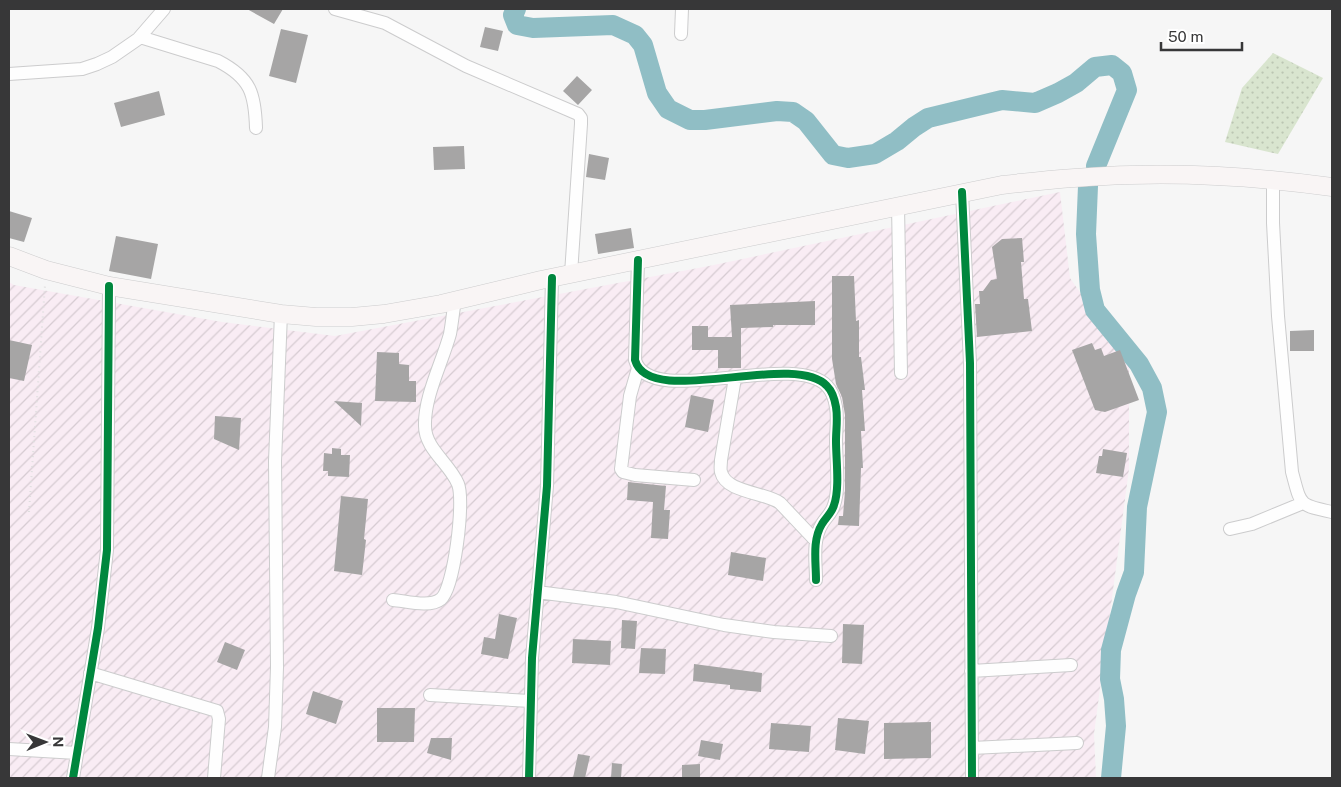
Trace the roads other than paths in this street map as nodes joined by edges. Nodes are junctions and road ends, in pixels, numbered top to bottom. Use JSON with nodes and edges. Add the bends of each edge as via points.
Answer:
{"nodes":[{"id":1,"x":164,"y":9,"type":"edge"},
{"id":2,"x":335,"y":9,"type":"edge"},
{"id":3,"x":682,"y":9,"type":"edge"},
{"id":4,"x":681,"y":34,"type":"dead end"},
{"id":5,"x":140,"y":36,"type":"junction"},
{"id":6,"x":9,"y":74,"type":"edge"},
{"id":7,"x":256,"y":128,"type":"dead end"},
{"id":8,"x":1273,"y":179,"type":"junction"},
{"id":9,"x":1332,"y":187,"type":"edge"},
{"id":10,"x":962,"y":192,"type":"junction"},
{"id":11,"x":898,"y":206,"type":"junction"},
{"id":12,"x":9,"y":256,"type":"edge"},
{"id":13,"x":638,"y":260,"type":"junction"},
{"id":14,"x":571,"y":274,"type":"junction"},
{"id":15,"x":552,"y":278,"type":"junction"},
{"id":16,"x":109,"y":286,"type":"junction"},
{"id":17,"x":455,"y":300,"type":"junction"},
{"id":18,"x":280,"y":314,"type":"junction"},
{"id":19,"x":638,"y":368,"type":"junction"},
{"id":20,"x":901,"y":373,"type":"dead end"},
{"id":21,"x":734,"y":378,"type":"junction"},
{"id":22,"x":694,"y":480,"type":"dead end"},
{"id":23,"x":1303,"y":503,"type":"junction"},
{"id":24,"x":1332,"y":512,"type":"edge"},
{"id":25,"x":1230,"y":529,"type":"dead end"},
{"id":26,"x":816,"y":541,"type":"junction"},
{"id":27,"x":816,"y":580,"type":"dead end"},
{"id":28,"x":537,"y":592,"type":"junction"},
{"id":29,"x":393,"y":600,"type":"dead end"},
{"id":30,"x":831,"y":636,"type":"dead end"},
{"id":31,"x":1071,"y":665,"type":"dead end"},
{"id":32,"x":971,"y":671,"type":"junction"},
{"id":33,"x":90,"y":673,"type":"junction"},
{"id":34,"x":430,"y":695,"type":"dead end"},
{"id":35,"x":530,"y":701,"type":"junction"},
{"id":36,"x":1077,"y":743,"type":"dead end"},
{"id":37,"x":972,"y":748,"type":"junction"},
{"id":38,"x":9,"y":749,"type":"edge"},
{"id":39,"x":78,"y":753,"type":"junction"},
{"id":40,"x":74,"y":778,"type":"edge"},
{"id":41,"x":214,"y":778,"type":"edge"},
{"id":42,"x":268,"y":778,"type":"edge"},
{"id":43,"x":529,"y":778,"type":"edge"},
{"id":44,"x":972,"y":778,"type":"edge"}],
"edges":[{"from":1,"to":5,"type":"street"},
{"from":2,"to":14,"type":"street","via":[[385,23],[466,66],[578,114],[581,124]]},
{"from":3,"to":4,"type":"street"},
{"from":5,"to":6,"type":"street","via":[[112,57],[82,69]]},
{"from":5,"to":7,"type":"street","via":[[228,66],[251,89]]},
{"from":8,"to":9,"type":"main road"},
{"from":8,"to":10,"type":"main road","via":[[1132,174],[1066,178]]},
{"from":8,"to":23,"type":"street","via":[[1273,232],[1286,414],[1292,472]]},
{"from":10,"to":11,"type":"main road"},
{"from":10,"to":32,"type":"street","via":[[970,363]]},
{"from":11,"to":13,"type":"main road"},
{"from":11,"to":20,"type":"street"},
{"from":12,"to":16,"type":"main road","via":[[46,270]]},
{"from":13,"to":14,"type":"main road"},
{"from":13,"to":19,"type":"street","via":[[635,360]]},
{"from":14,"to":15,"type":"main road"},
{"from":15,"to":17,"type":"main road"},
{"from":15,"to":28,"type":"street","via":[[547,486]]},
{"from":16,"to":18,"type":"main road"},
{"from":16,"to":33,"type":"street","via":[[107,550]]},
{"from":17,"to":18,"type":"main road","via":[[384,314],[316,317]]},
{"from":17,"to":29,"type":"street","via":[[450,333],[425,420],[428,440],[460,487],[459,532],[448,590],[441,599],[430,603]]},
{"from":18,"to":42,"type":"street","via":[[275,461],[277,667]]},
{"from":19,"to":21,"type":"street","via":[[649,376],[669,381]]},
{"from":19,"to":22,"type":"street","via":[[630,396],[621,469],[635,475]]},
{"from":21,"to":26,"type":"street","via":[[721,473],[732,486],[774,498]]},
{"from":21,"to":26,"type":"street","via":[[798,375],[818,380],[828,387],[836,409],[836,490],[830,516],[822,524]]},
{"from":23,"to":24,"type":"street"},
{"from":23,"to":25,"type":"street","via":[[1252,524]]},
{"from":26,"to":27,"type":"street"},
{"from":28,"to":30,"type":"street","via":[[616,602],[724,625]]},
{"from":28,"to":35,"type":"street"},
{"from":31,"to":32,"type":"street"},
{"from":32,"to":37,"type":"street"},
{"from":33,"to":39,"type":"street"},
{"from":33,"to":41,"type":"street","via":[[217,711],[220,719]]},
{"from":34,"to":35,"type":"street"},
{"from":35,"to":43,"type":"street"},
{"from":36,"to":37,"type":"street"},
{"from":37,"to":44,"type":"street"},
{"from":38,"to":39,"type":"street"},
{"from":39,"to":40,"type":"street"}]}
